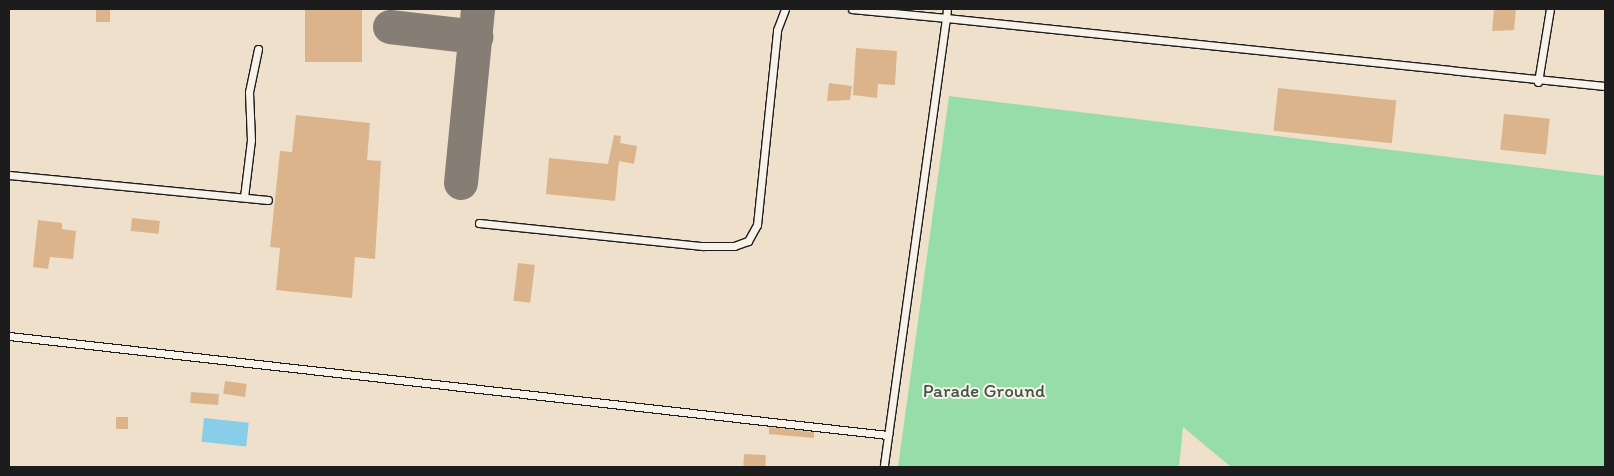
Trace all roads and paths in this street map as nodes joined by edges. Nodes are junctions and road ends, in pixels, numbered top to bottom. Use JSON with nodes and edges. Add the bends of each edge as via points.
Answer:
{"nodes":[{"id":1,"x":785,"y":9,"type":"edge"},
{"id":2,"x":852,"y":9,"type":"edge"},
{"id":3,"x":947,"y":9,"type":"edge"},
{"id":4,"x":1550,"y":9,"type":"edge"},
{"id":5,"x":946,"y":18,"type":"junction"},
{"id":6,"x":258,"y":50,"type":"dead end"},
{"id":7,"x":1538,"y":82,"type":"junction"},
{"id":8,"x":1605,"y":86,"type":"edge"},
{"id":9,"x":9,"y":175,"type":"edge"},
{"id":10,"x":244,"y":197,"type":"junction"},
{"id":11,"x":268,"y":200,"type":"dead end"},
{"id":12,"x":479,"y":223,"type":"dead end"},
{"id":13,"x":9,"y":336,"type":"edge"},
{"id":14,"x":888,"y":435,"type":"junction"},
{"id":15,"x":884,"y":467,"type":"edge"}],
"edges":[{"from":1,"to":12,"type":"lane","via":[[777,30],[757,226],[748,241],[734,246],[703,246]]},
{"from":2,"to":5,"type":"lane"},
{"from":3,"to":5,"type":"lane"},
{"from":4,"to":7,"type":"lane"},
{"from":5,"to":7,"type":"lane"},
{"from":5,"to":14,"type":"lane"},
{"from":6,"to":10,"type":"lane","via":[[248,92],[251,140]]},
{"from":7,"to":8,"type":"lane"},
{"from":9,"to":10,"type":"lane"},
{"from":10,"to":11,"type":"lane"},
{"from":13,"to":14,"type":"lane"},
{"from":14,"to":15,"type":"lane"}]}
